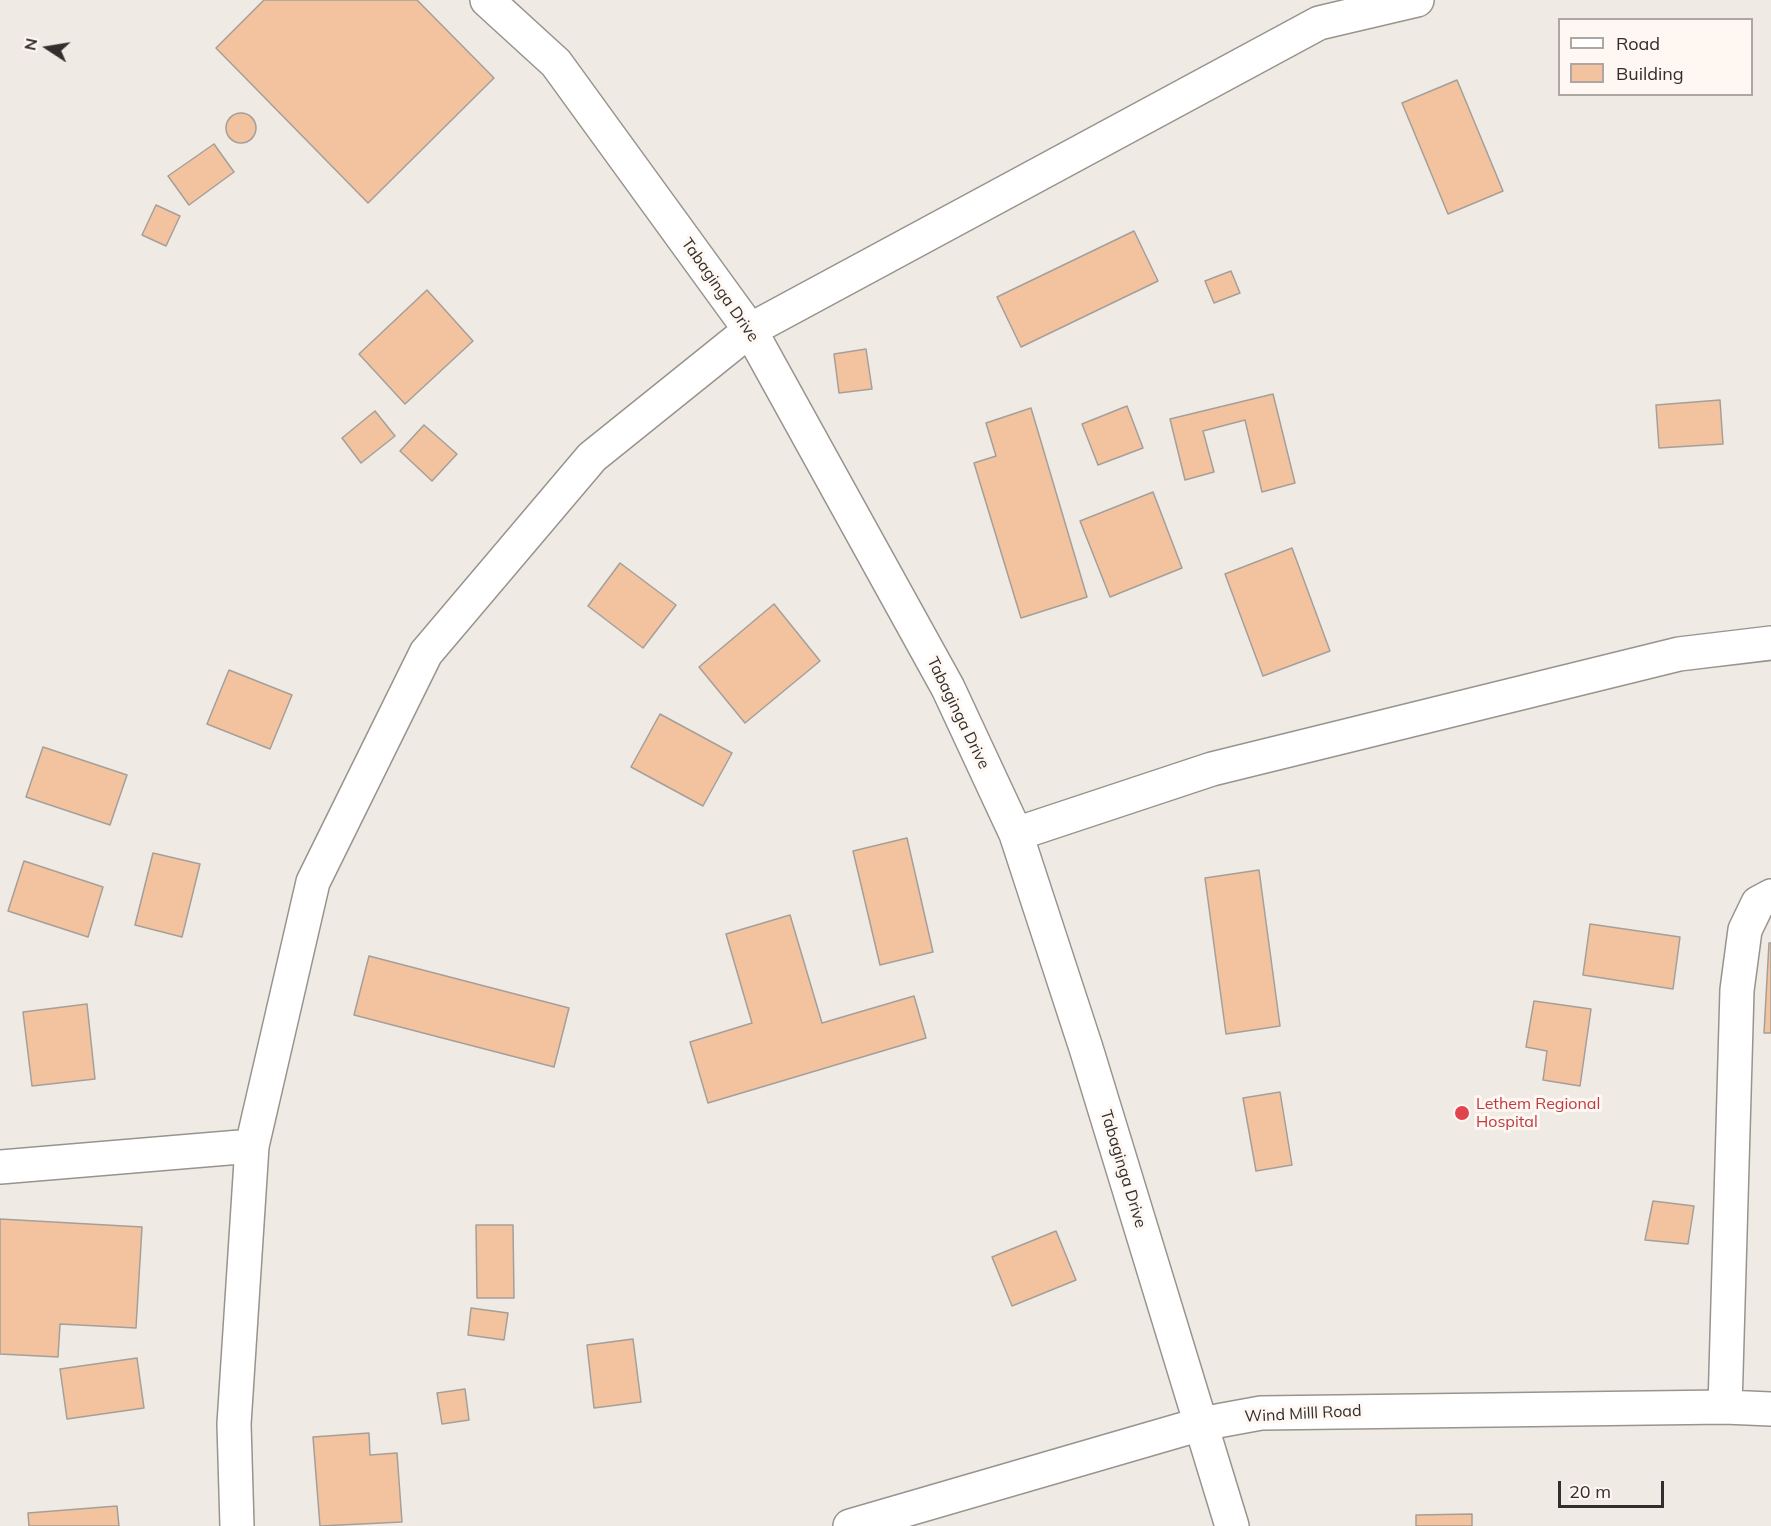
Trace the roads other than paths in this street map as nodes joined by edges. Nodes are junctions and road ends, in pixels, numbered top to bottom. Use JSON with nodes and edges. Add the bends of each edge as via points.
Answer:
{"nodes":[{"id":1,"x":487,"y":0,"type":"edge"},
{"id":2,"x":1417,"y":0,"type":"edge"},
{"id":3,"x":1314,"y":11,"type":"edge"},
{"id":4,"x":750,"y":330,"type":"junction"},
{"id":5,"x":1771,"y":643,"type":"edge"},
{"id":6,"x":1016,"y":834,"type":"junction"},
{"id":7,"x":1771,"y":896,"type":"edge"},
{"id":8,"x":252,"y":1146,"type":"junction"},
{"id":9,"x":0,"y":1167,"type":"edge"},
{"id":10,"x":1725,"y":1407,"type":"junction"},
{"id":11,"x":1771,"y":1409,"type":"edge"},
{"id":12,"x":1201,"y":1424,"type":"junction"},
{"id":13,"x":237,"y":1526,"type":"edge"},
{"id":14,"x":850,"y":1526,"type":"edge"},
{"id":15,"x":1232,"y":1526,"type":"edge"}],
"edges":[{"from":1,"to":4,"type":"street","name":"Tabaginga Drive","via":[[556,63]]},
{"from":2,"to":3,"type":"street"},
{"from":3,"to":4,"type":"street"},
{"from":4,"to":6,"type":"street","name":"Tabaginga Drive","via":[[948,688]]},
{"from":4,"to":8,"type":"street","via":[[592,457],[426,653],[313,882]]},
{"from":5,"to":6,"type":"street","via":[[1679,654],[1212,769]]},
{"from":6,"to":12,"type":"street","name":"Tabaginga Drive"},
{"from":7,"to":10,"type":"street","via":[[1758,903],[1745,930],[1737,990]]},
{"from":8,"to":9,"type":"street"},
{"from":8,"to":13,"type":"street","via":[[234,1424]]},
{"from":10,"to":11,"type":"street","name":"Wind Milll Road"},
{"from":10,"to":12,"type":"street","name":"Wind Milll Road","via":[[1261,1413]]},
{"from":12,"to":14,"type":"street","name":"Wind Milll Road"},
{"from":12,"to":15,"type":"street","name":"Tabaginga Drive"}]}
